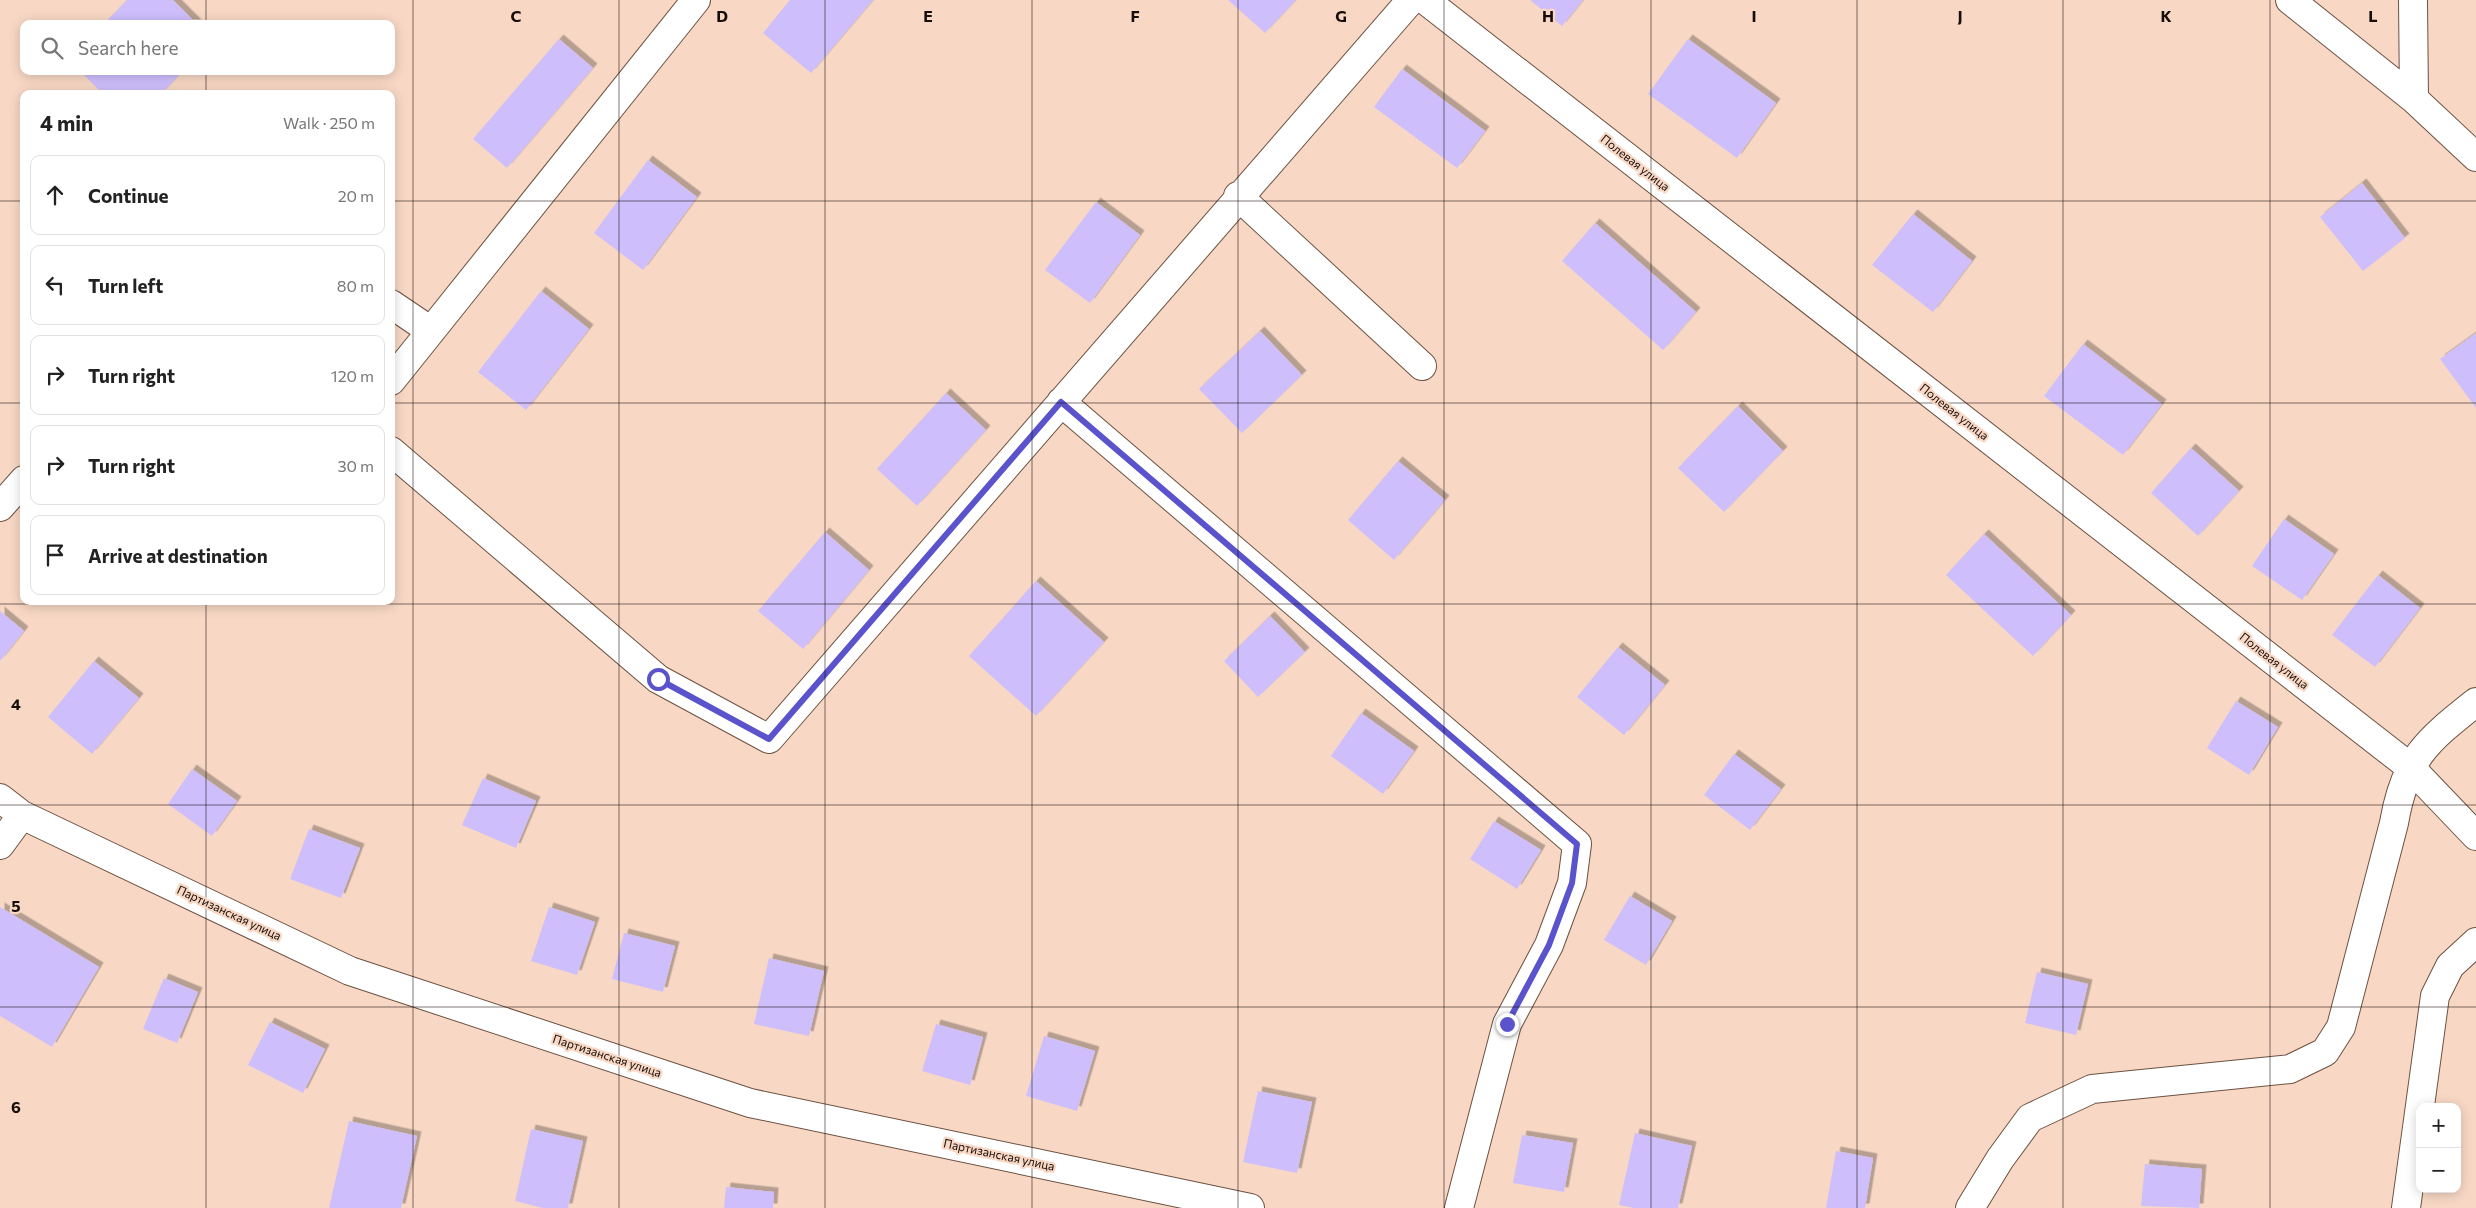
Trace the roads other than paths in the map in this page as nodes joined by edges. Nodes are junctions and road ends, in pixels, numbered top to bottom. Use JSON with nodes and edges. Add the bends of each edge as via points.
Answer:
{"nodes":[{"id":1,"x":696,"y":0,"type":"edge"},
{"id":2,"x":1411,"y":0,"type":"edge"},
{"id":3,"x":1425,"y":0,"type":"edge"},
{"id":4,"x":2290,"y":0,"type":"edge"},
{"id":5,"x":2413,"y":0,"type":"edge"},
{"id":6,"x":2414,"y":100,"type":"junction"},
{"id":7,"x":2476,"y":157,"type":"edge"},
{"id":8,"x":1238,"y":196,"type":"junction"},
{"id":9,"x":395,"y":307,"type":"edge"},
{"id":10,"x":431,"y":331,"type":"junction"},
{"id":11,"x":1422,"y":366,"type":"dead end"},
{"id":12,"x":395,"y":376,"type":"edge"},
{"id":13,"x":1061,"y":402,"type":"junction"},
{"id":14,"x":395,"y":454,"type":"edge"},
{"id":15,"x":20,"y":484,"type":"edge"},
{"id":16,"x":0,"y":507,"type":"edge"},
{"id":17,"x":2476,"y":702,"type":"edge"},
{"id":18,"x":2410,"y":767,"type":"junction"},
{"id":19,"x":0,"y":798,"type":"edge"},
{"id":20,"x":22,"y":815,"type":"junction"},
{"id":21,"x":2476,"y":836,"type":"edge"},
{"id":22,"x":0,"y":845,"type":"edge"},
{"id":23,"x":2476,"y":942,"type":"edge"},
{"id":24,"x":1250,"y":1208,"type":"edge"},
{"id":25,"x":1460,"y":1208,"type":"edge"},
{"id":26,"x":1970,"y":1208,"type":"edge"},
{"id":27,"x":2406,"y":1208,"type":"edge"}],
"edges":[{"from":1,"to":10,"type":"street"},
{"from":2,"to":8,"type":"street"},
{"from":3,"to":18,"type":"street","name":"Полевая улица"},
{"from":4,"to":6,"type":"street"},
{"from":5,"to":6,"type":"street"},
{"from":6,"to":7,"type":"street"},
{"from":8,"to":11,"type":"street"},
{"from":8,"to":13,"type":"street"},
{"from":9,"to":10,"type":"street"},
{"from":10,"to":12,"type":"street"},
{"from":13,"to":14,"type":"street","via":[[769,739],[658,679]]},
{"from":13,"to":25,"type":"street","via":[[1577,844],[1572,883],[1549,945],[1507,1024]]},
{"from":15,"to":16,"type":"street"},
{"from":17,"to":18,"type":"street","via":[[2435,735]]},
{"from":18,"to":21,"type":"street","name":"Полевая улица"},
{"from":18,"to":26,"type":"street","via":[[2399,794],[2341,1027],[2325,1052],[2290,1069],[2092,1089],[2030,1118]]},
{"from":19,"to":20,"type":"street","name":"Партизанская улица"},
{"from":20,"to":22,"type":"street"},
{"from":20,"to":24,"type":"street","name":"Партизанская улица","via":[[350,970],[750,1103]]},
{"from":23,"to":27,"type":"street","via":[[2450,966],[2435,996]]}]}
